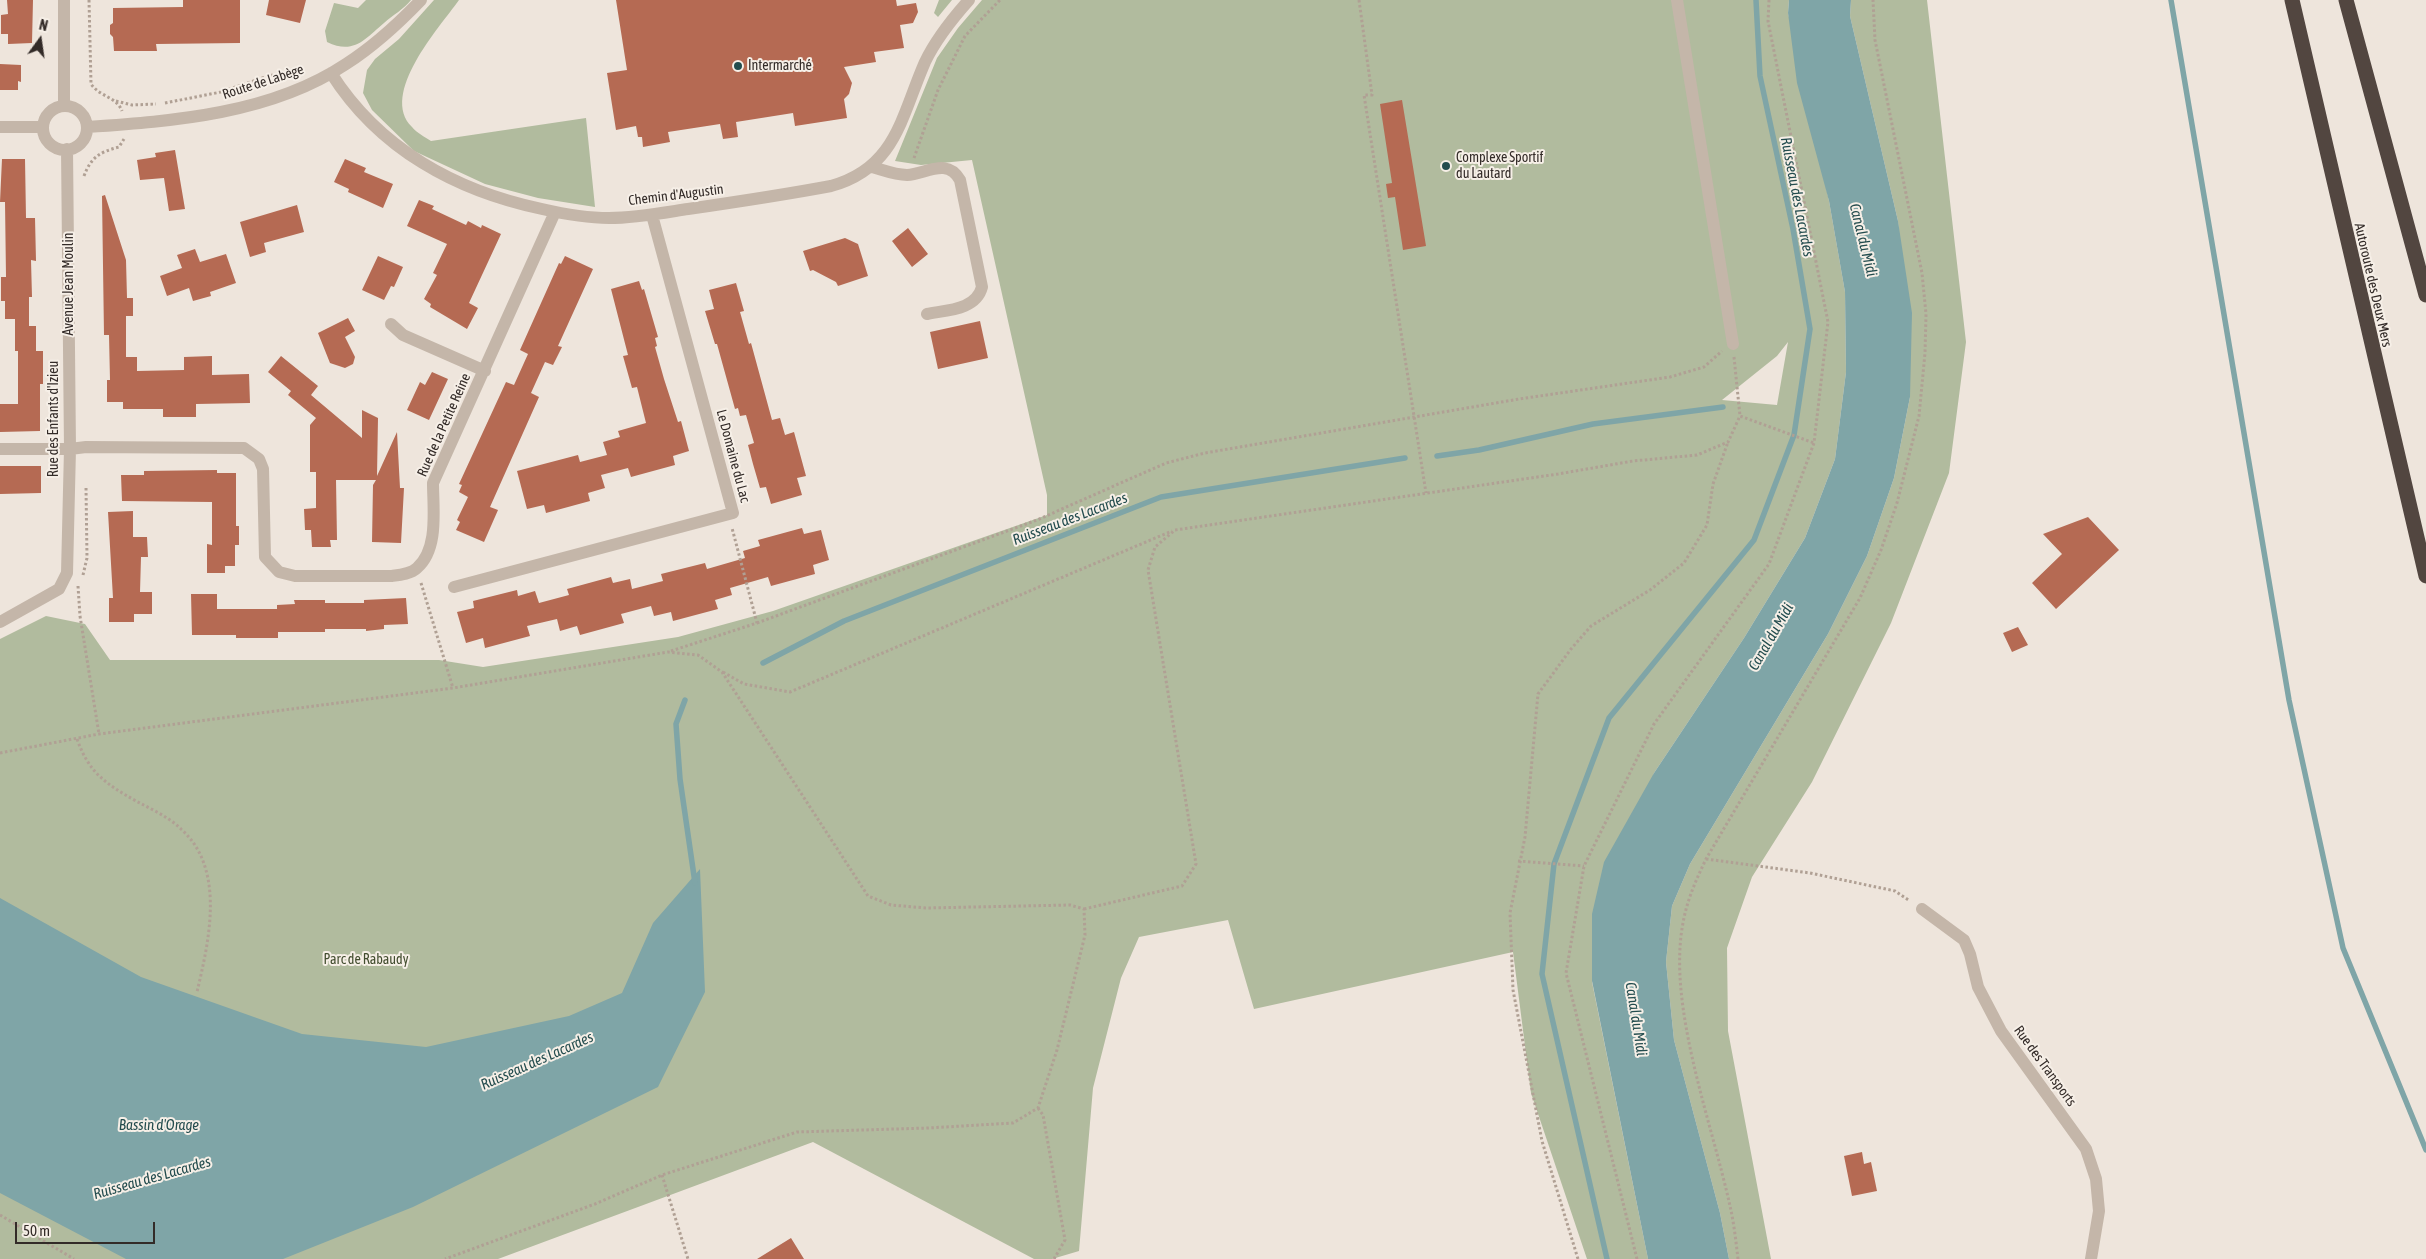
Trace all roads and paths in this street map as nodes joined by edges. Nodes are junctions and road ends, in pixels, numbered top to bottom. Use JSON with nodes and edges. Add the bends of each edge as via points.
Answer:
{"nodes":[{"id":1,"x":64,"y":0,"type":"edge"},
{"id":2,"x":90,"y":0,"type":"edge"},
{"id":3,"x":421,"y":0,"type":"edge"},
{"id":4,"x":969,"y":0,"type":"edge"},
{"id":5,"x":1000,"y":0,"type":"edge"},
{"id":6,"x":1359,"y":0,"type":"edge"},
{"id":7,"x":1677,"y":0,"type":"edge"},
{"id":8,"x":1769,"y":0,"type":"edge"},
{"id":9,"x":1873,"y":0,"type":"edge"},
{"id":10,"x":2292,"y":0,"type":"edge"},
{"id":11,"x":2346,"y":0,"type":"edge"},
{"id":12,"x":331,"y":73,"type":"junction"},
{"id":13,"x":309,"y":84,"type":"junction"},
{"id":14,"x":116,"y":101,"type":"junction"},
{"id":15,"x":64,"y":106,"type":"junction"},
{"id":16,"x":124,"y":124,"type":"junction"},
{"id":17,"x":43,"y":127,"type":"junction"},
{"id":18,"x":87,"y":127,"type":"junction"},
{"id":19,"x":0,"y":128,"type":"edge"},
{"id":20,"x":67,"y":150,"type":"junction"},
{"id":21,"x":872,"y":167,"type":"junction"},
{"id":22,"x":908,"y":175,"type":"junction"},
{"id":23,"x":83,"y":178,"type":"dead end"},
{"id":24,"x":555,"y":212,"type":"junction"},
{"id":25,"x":652,"y":215,"type":"junction"},
{"id":26,"x":2426,"y":295,"type":"edge"},
{"id":27,"x":927,"y":314,"type":"dead end"},
{"id":28,"x":391,"y":324,"type":"dead end"},
{"id":29,"x":1733,"y":344,"type":"junction"},
{"id":30,"x":485,"y":371,"type":"junction"},
{"id":31,"x":1740,"y":416,"type":"junction"},
{"id":32,"x":1415,"y":418,"type":"junction"},
{"id":33,"x":1728,"y":442,"type":"junction"},
{"id":34,"x":1814,"y":443,"type":"junction"},
{"id":35,"x":0,"y":449,"type":"edge"},
{"id":36,"x":70,"y":449,"type":"junction"},
{"id":37,"x":86,"y":484,"type":"dead end"},
{"id":38,"x":1426,"y":493,"type":"junction"},
{"id":39,"x":728,"y":514,"type":"junction"},
{"id":40,"x":1175,"y":530,"type":"junction"},
{"id":41,"x":417,"y":569,"type":"junction"},
{"id":42,"x":2426,"y":576,"type":"edge"},
{"id":43,"x":78,"y":585,"type":"junction"},
{"id":44,"x":454,"y":587,"type":"dead end"},
{"id":45,"x":59,"y":588,"type":"junction"},
{"id":46,"x":0,"y":622,"type":"edge"},
{"id":47,"x":757,"y":623,"type":"junction"},
{"id":48,"x":668,"y":652,"type":"junction"},
{"id":49,"x":722,"y":672,"type":"junction"},
{"id":50,"x":452,"y":688,"type":"junction"},
{"id":51,"x":99,"y":734,"type":"junction"},
{"id":52,"x":78,"y":739,"type":"junction"},
{"id":53,"x":0,"y":753,"type":"edge"},
{"id":54,"x":1706,"y":859,"type":"junction"},
{"id":55,"x":1518,"y":861,"type":"junction"},
{"id":56,"x":1584,"y":866,"type":"junction"},
{"id":57,"x":1084,"y":909,"type":"junction"},
{"id":58,"x":1922,"y":909,"type":"joint"},
{"id":59,"x":198,"y":992,"type":"dead end"},
{"id":60,"x":1038,"y":1108,"type":"junction"},
{"id":61,"x":662,"y":1174,"type":"junction"},
{"id":62,"x":0,"y":1215,"type":"edge"},
{"id":63,"x":74,"y":1259,"type":"edge"},
{"id":64,"x":445,"y":1259,"type":"edge"},
{"id":65,"x":688,"y":1259,"type":"edge"},
{"id":66,"x":1054,"y":1259,"type":"edge"},
{"id":67,"x":1578,"y":1259,"type":"edge"},
{"id":68,"x":1637,"y":1259,"type":"edge"},
{"id":69,"x":1738,"y":1259,"type":"edge"},
{"id":70,"x":2091,"y":1259,"type":"edge"}],
"edges":[{"from":1,"to":15,"type":"street"},
{"from":2,"to":14,"type":"path","via":[[92,84],[104,96]]},
{"from":3,"to":12,"type":"street","name":"Route de Labège","via":[[367,50]]},
{"from":4,"to":21,"type":"street","name":"Chemin d'Augustin","via":[[937,41],[894,138]]},
{"from":5,"to":22,"type":"path","via":[[965,36],[938,90]]},
{"from":6,"to":32,"type":"path","via":[[1372,95],[1364,95]]},
{"from":7,"to":29,"type":"street"},
{"from":8,"to":34,"type":"path","via":[[1768,21],[1828,322]]},
{"from":9,"to":54,"type":"path","via":[[1875,40],[1922,273],[1926,314],[1919,416],[1894,512],[1860,598]]},
{"from":10,"to":42,"type":"highway","name":"Autoroute des Deux Mers"},
{"from":11,"to":26,"type":"highway"},
{"from":12,"to":13,"type":"street","name":"Route de Labège"},
{"from":12,"to":24,"type":"street","name":"Chemin d'Augustin","via":[[364,116],[407,155],[435,172],[492,196]]},
{"from":13,"to":14,"type":"path","via":[[271,74],[221,92],[162,104],[132,105]]},
{"from":13,"to":16,"type":"street","name":"Route de Labège","via":[[256,103],[211,114]]},
{"from":14,"to":16,"type":"path"},
{"from":15,"to":17,"type":"street","via":[[49,112]]},
{"from":15,"to":18,"type":"street","via":[[77,109],[86,120]]},
{"from":16,"to":18,"type":"street","name":"Route de Labège"},
{"from":16,"to":23,"type":"path","via":[[123,143],[119,148],[101,152],[93,158]]},
{"from":17,"to":19,"type":"street"},
{"from":17,"to":20,"type":"street","via":[[48,141],[59,149]]},
{"from":18,"to":20,"type":"street","via":[[81,142]]},
{"from":20,"to":36,"type":"street","name":"Rue des Enfants d'Izieu"},
{"from":21,"to":22,"type":"street"},
{"from":21,"to":25,"type":"street","name":"Chemin d'Augustin","via":[[859,176],[831,186]]},
{"from":22,"to":27,"type":"street","via":[[945,167],[957,174],[982,280],[980,296],[970,304]]},
{"from":24,"to":25,"type":"street","name":"Chemin d'Augustin","via":[[610,218]]},
{"from":24,"to":30,"type":"street","name":"Rue de la Petite Reine"},
{"from":25,"to":39,"type":"street","name":"Le Domaine du Lac","via":[[733,513]]},
{"from":28,"to":30,"type":"street","via":[[402,335]]},
{"from":29,"to":31,"type":"path"},
{"from":29,"to":32,"type":"path","via":[[1704,367],[1670,376]]},
{"from":30,"to":41,"type":"street","name":"Rue de la Petite Reine","via":[[432,483],[434,516],[429,550]]},
{"from":31,"to":33,"type":"path"},
{"from":31,"to":34,"type":"path"},
{"from":32,"to":38,"type":"path"},
{"from":32,"to":47,"type":"path","via":[[1205,453],[1166,463],[1037,520]]},
{"from":33,"to":38,"type":"path","via":[[1698,455],[1633,460]]},
{"from":33,"to":55,"type":"path","via":[[1713,484],[1707,525],[1684,563],[1650,590],[1591,626],[1538,694],[1525,837]]},
{"from":34,"to":56,"type":"path","via":[[1769,564],[1654,724]]},
{"from":35,"to":36,"type":"street"},
{"from":36,"to":41,"type":"street","via":[[244,448],[259,459],[263,469],[265,557],[279,572],[295,576],[391,576]]},
{"from":36,"to":45,"type":"street","name":"Rue des Enfants d'Izieu","via":[[69,560]]},
{"from":37,"to":43,"type":"path","via":[[87,558],[85,573]]},
{"from":38,"to":40,"type":"path"},
{"from":39,"to":44,"type":"street","name":"Le Domaine du Lac"},
{"from":39,"to":47,"type":"path"},
{"from":40,"to":49,"type":"path","via":[[790,692],[744,684]]},
{"from":40,"to":57,"type":"path","via":[[1155,547],[1148,570],[1196,864],[1182,886]]},
{"from":41,"to":50,"type":"path"},
{"from":43,"to":45,"type":"path"},
{"from":43,"to":51,"type":"path"},
{"from":45,"to":46,"type":"street"},
{"from":47,"to":48,"type":"path"},
{"from":48,"to":49,"type":"path","via":[[698,655]]},
{"from":48,"to":50,"type":"path"},
{"from":49,"to":57,"type":"path","via":[[868,896],[890,906],[1070,905]]},
{"from":50,"to":51,"type":"path"},
{"from":51,"to":52,"type":"path"},
{"from":52,"to":53,"type":"path"},
{"from":52,"to":59,"type":"path","via":[[89,767],[109,786],[181,828],[197,847],[206,868],[209,888],[206,956]]},
{"from":54,"to":58,"type":"path","via":[[1810,873],[1894,891]]},
{"from":54,"to":69,"type":"path","via":[[1686,909],[1680,975],[1691,1053],[1731,1208]]},
{"from":55,"to":56,"type":"path"},
{"from":55,"to":67,"type":"path","via":[[1510,913],[1513,990],[1542,1141]]},
{"from":56,"to":68,"type":"path","via":[[1566,973]]},
{"from":57,"to":60,"type":"path","via":[[1085,936],[1057,1050]]},
{"from":58,"to":70,"type":"street","name":"Rue des Transports","via":[[1964,940],[1978,987],[2001,1031],[2086,1150],[2096,1179],[2099,1211]]},
{"from":60,"to":61,"type":"path","via":[[1013,1123],[797,1132]]},
{"from":60,"to":66,"type":"path","via":[[1043,1115],[1065,1240]]},
{"from":61,"to":64,"type":"path","via":[[595,1204]]},
{"from":61,"to":65,"type":"path"},
{"from":62,"to":63,"type":"path"}]}
